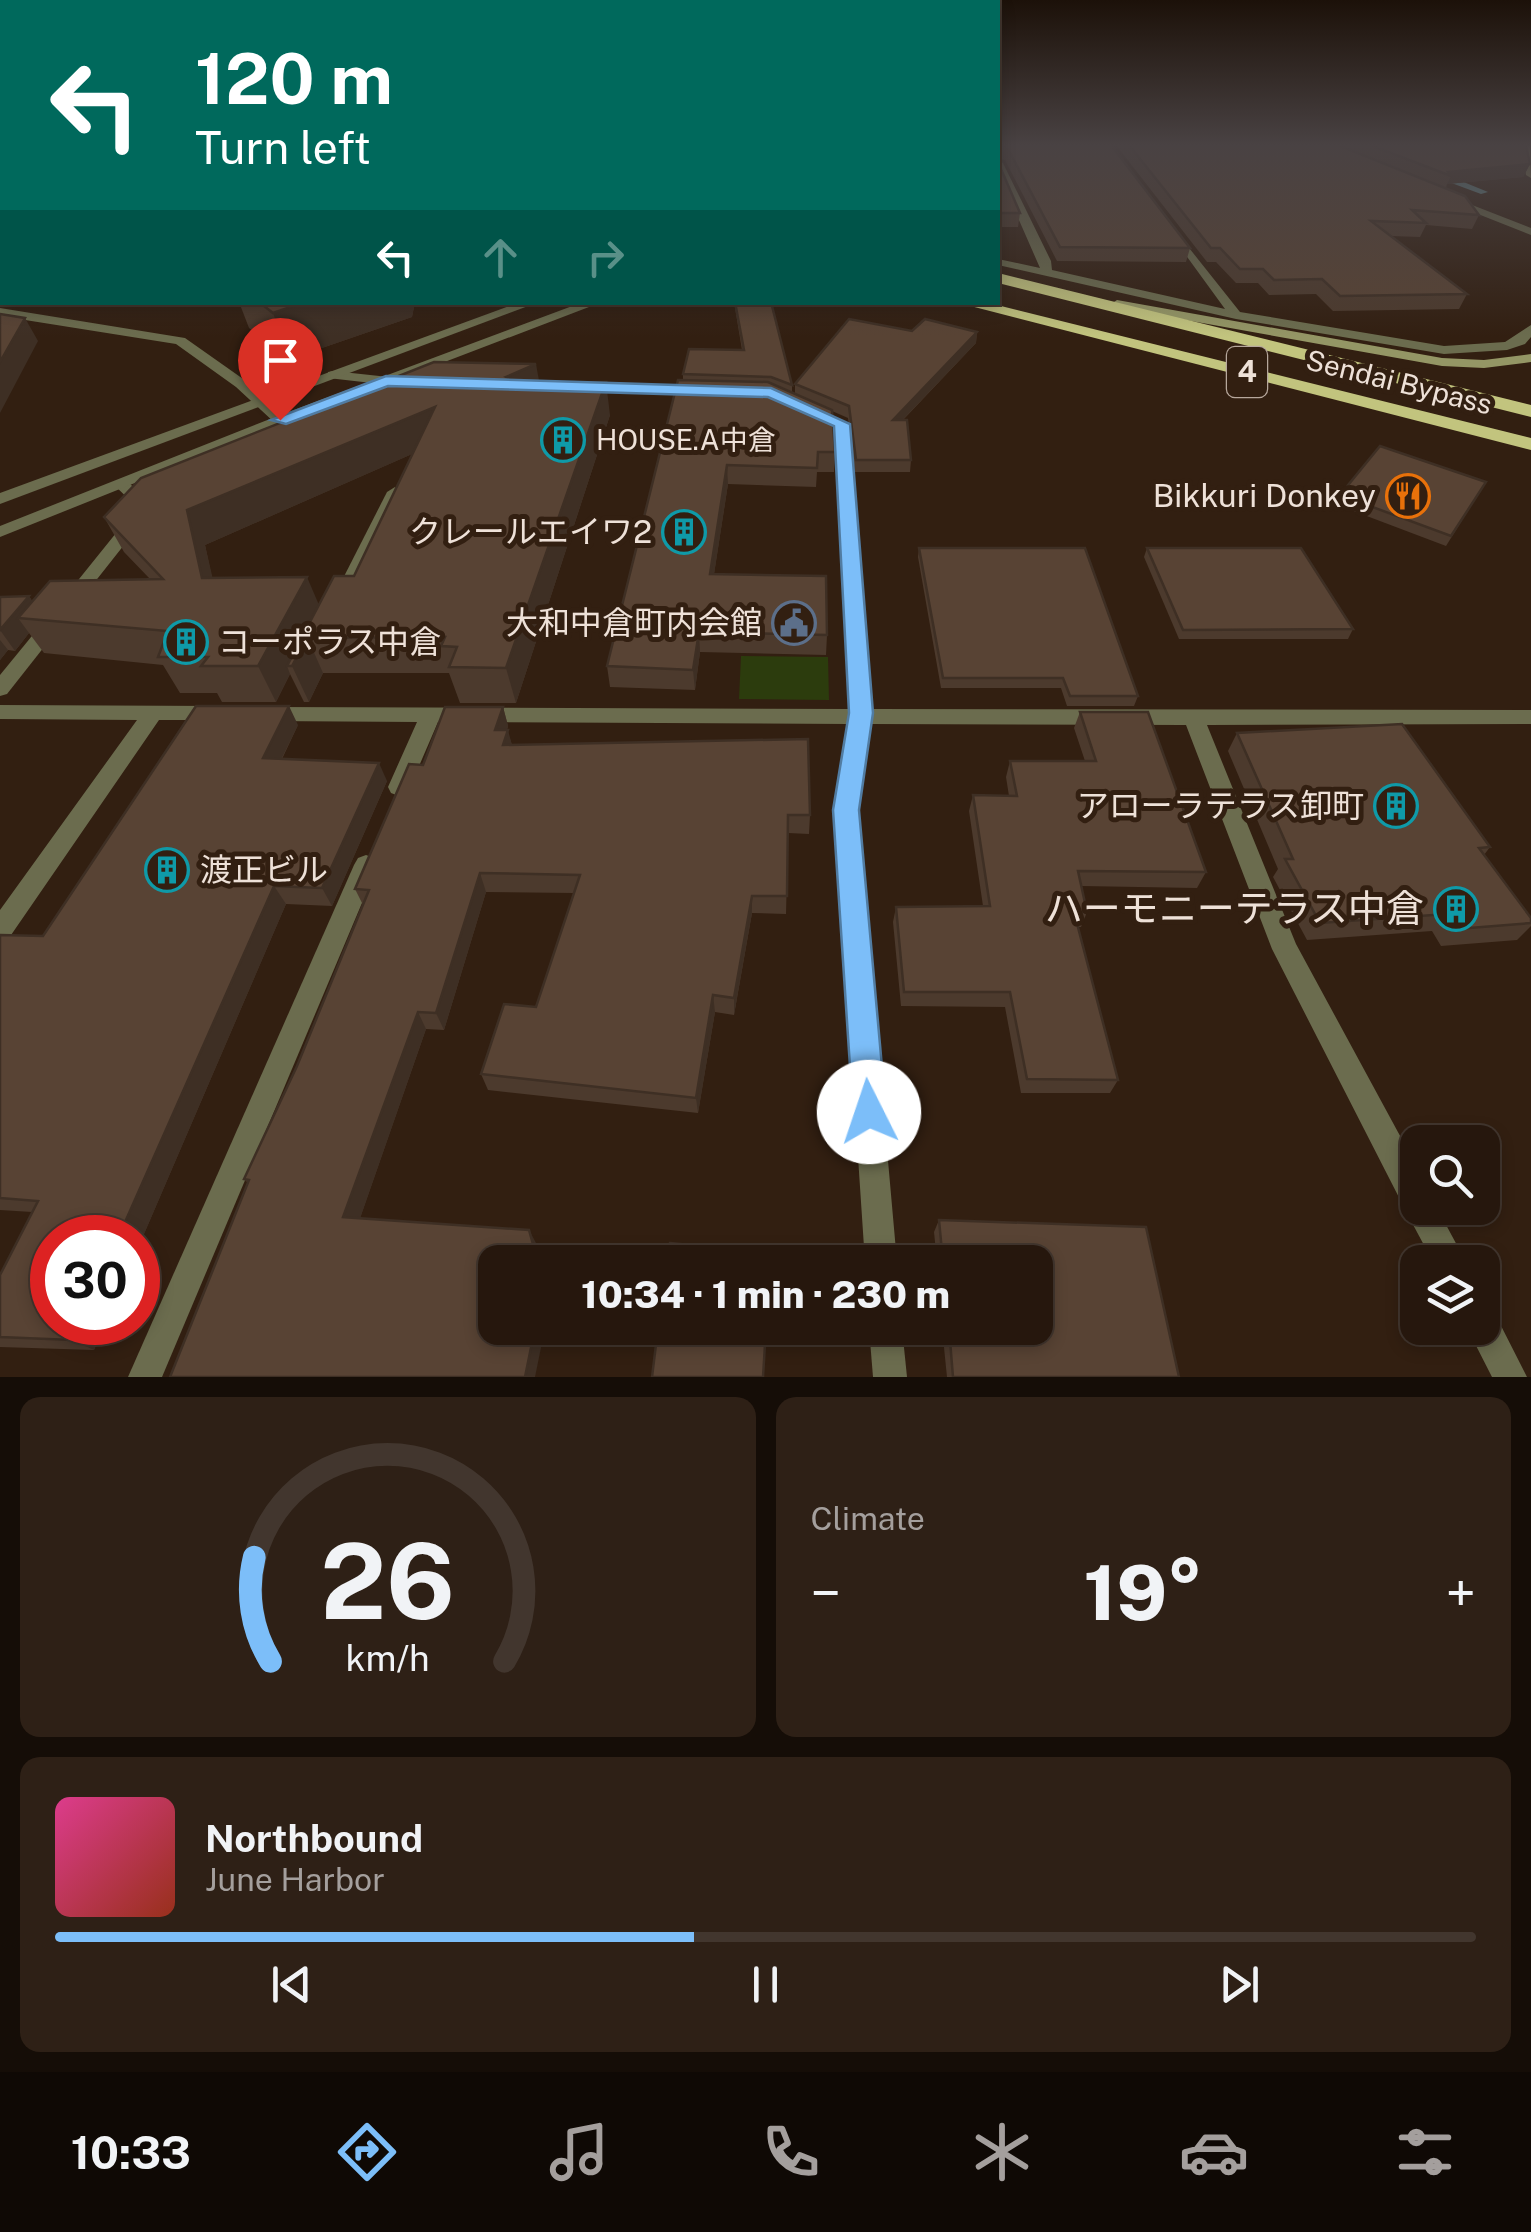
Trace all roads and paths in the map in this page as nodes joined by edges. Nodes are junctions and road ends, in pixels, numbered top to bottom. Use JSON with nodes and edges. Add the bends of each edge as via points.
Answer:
{"nodes":[{"id":1,"x":1020,"y":209,"type":"edge"},
{"id":2,"x":1475,"y":209,"type":"edge"},
{"id":3,"x":1163,"y":217,"type":"edge"},
{"id":4,"x":1531,"y":232,"type":"edge"},
{"id":5,"x":1000,"y":262,"type":"edge"},
{"id":6,"x":1046,"y":273,"type":"junction"},
{"id":7,"x":1000,"y":278,"type":"edge"},
{"id":8,"x":1086,"y":298,"type":"junction"},
{"id":9,"x":525,"y":305,"type":"edge"},
{"id":10,"x":588,"y":305,"type":"edge"},
{"id":11,"x":974,"y":305,"type":"edge"},
{"id":12,"x":0,"y":312,"type":"edge"},
{"id":13,"x":1236,"y":315,"type":"junction"},
{"id":14,"x":1531,"y":329,"type":"edge"},
{"id":15,"x":1531,"y":358,"type":"edge"},
{"id":16,"x":333,"y":375,"type":"junction"},
{"id":17,"x":386,"y":381,"type":"junction"},
{"id":18,"x":433,"y":383,"type":"edge"},
{"id":19,"x":552,"y":387,"type":"edge"},
{"id":20,"x":731,"y":392,"type":"edge"},
{"id":21,"x":1336,"y":395,"type":"junction"},
{"id":22,"x":788,"y":400,"type":"edge"},
{"id":23,"x":260,"y":401,"type":"junction"},
{"id":24,"x":1531,"y":410,"type":"edge"},
{"id":25,"x":280,"y":420,"type":"junction"},
{"id":26,"x":1531,"y":444,"type":"edge"},
{"id":27,"x":1531,"y":463,"type":"edge"},
{"id":28,"x":120,"y":484,"type":"junction"},
{"id":29,"x":394,"y":492,"type":"edge"},
{"id":30,"x":0,"y":499,"type":"edge"},
{"id":31,"x":0,"y":532,"type":"edge"},
{"id":32,"x":335,"y":611,"type":"edge"},
{"id":33,"x":0,"y":689,"type":"edge"},
{"id":34,"x":0,"y":712,"type":"edge"},
{"id":35,"x":153,"y":713,"type":"junction"},
{"id":36,"x":861,"y":713,"type":"junction"},
{"id":37,"x":430,"y":714,"type":"junction"},
{"id":38,"x":1531,"y":717,"type":"edge"},
{"id":39,"x":1195,"y":720,"type":"junction"},
{"id":40,"x":392,"y":804,"type":"edge"},
{"id":41,"x":376,"y":840,"type":"edge"},
{"id":42,"x":0,"y":930,"type":"edge"},
{"id":43,"x":1400,"y":1167,"type":"edge"},
{"id":44,"x":880,"y":1245,"type":"edge"},
{"id":45,"x":887,"y":1345,"type":"edge"},
{"id":46,"x":1493,"y":1345,"type":"edge"},
{"id":47,"x":145,"y":1377,"type":"edge"},
{"id":48,"x":890,"y":1377,"type":"edge"},
{"id":49,"x":1510,"y":1377,"type":"edge"}],
"edges":[{"from":1,"to":6,"type":"street"},
{"from":2,"to":4,"type":"street"},
{"from":3,"to":13,"type":"street"},
{"from":5,"to":6,"type":"street"},
{"from":6,"to":13,"type":"street"},
{"from":7,"to":8,"type":"highway","name":"Sendai Bypass","number":"4"},
{"from":8,"to":15,"type":"main road","via":[[1442,362]]},
{"from":8,"to":24,"type":"highway","name":"Sendai Bypass","number":"4"},
{"from":9,"to":16,"type":"street"},
{"from":10,"to":17,"type":"street"},
{"from":11,"to":21,"type":"highway","name":"Sendai Bypass","number":"4"},
{"from":12,"to":23,"type":"street","via":[[180,341]]},
{"from":13,"to":14,"type":"street","via":[[1444,350],[1507,346]]},
{"from":16,"to":17,"type":"street"},
{"from":16,"to":23,"type":"street"},
{"from":17,"to":18,"type":"street"},
{"from":17,"to":25,"type":"street"},
{"from":19,"to":20,"type":"street"},
{"from":21,"to":26,"type":"highway","name":"Sendai Bypass","number":"4"},
{"from":21,"to":27,"type":"highway","via":[[1354,416]]},
{"from":22,"to":36,"type":"street","via":[[842,424]]},
{"from":23,"to":25,"type":"street"},
{"from":23,"to":30,"type":"street"},
{"from":25,"to":28,"type":"street"},
{"from":28,"to":31,"type":"street"},
{"from":28,"to":33,"type":"street","via":[[146,508]]},
{"from":29,"to":32,"type":"street"},
{"from":34,"to":35,"type":"street"},
{"from":35,"to":37,"type":"street","via":[[288,705]]},
{"from":35,"to":42,"type":"street"},
{"from":36,"to":37,"type":"street"},
{"from":36,"to":39,"type":"street"},
{"from":36,"to":44,"type":"street","via":[[846,810]]},
{"from":37,"to":40,"type":"street"},
{"from":38,"to":39,"type":"street"},
{"from":39,"to":43,"type":"street","via":[[1285,949]]},
{"from":41,"to":47,"type":"street"},
{"from":45,"to":48,"type":"street"},
{"from":46,"to":49,"type":"street"}]}
